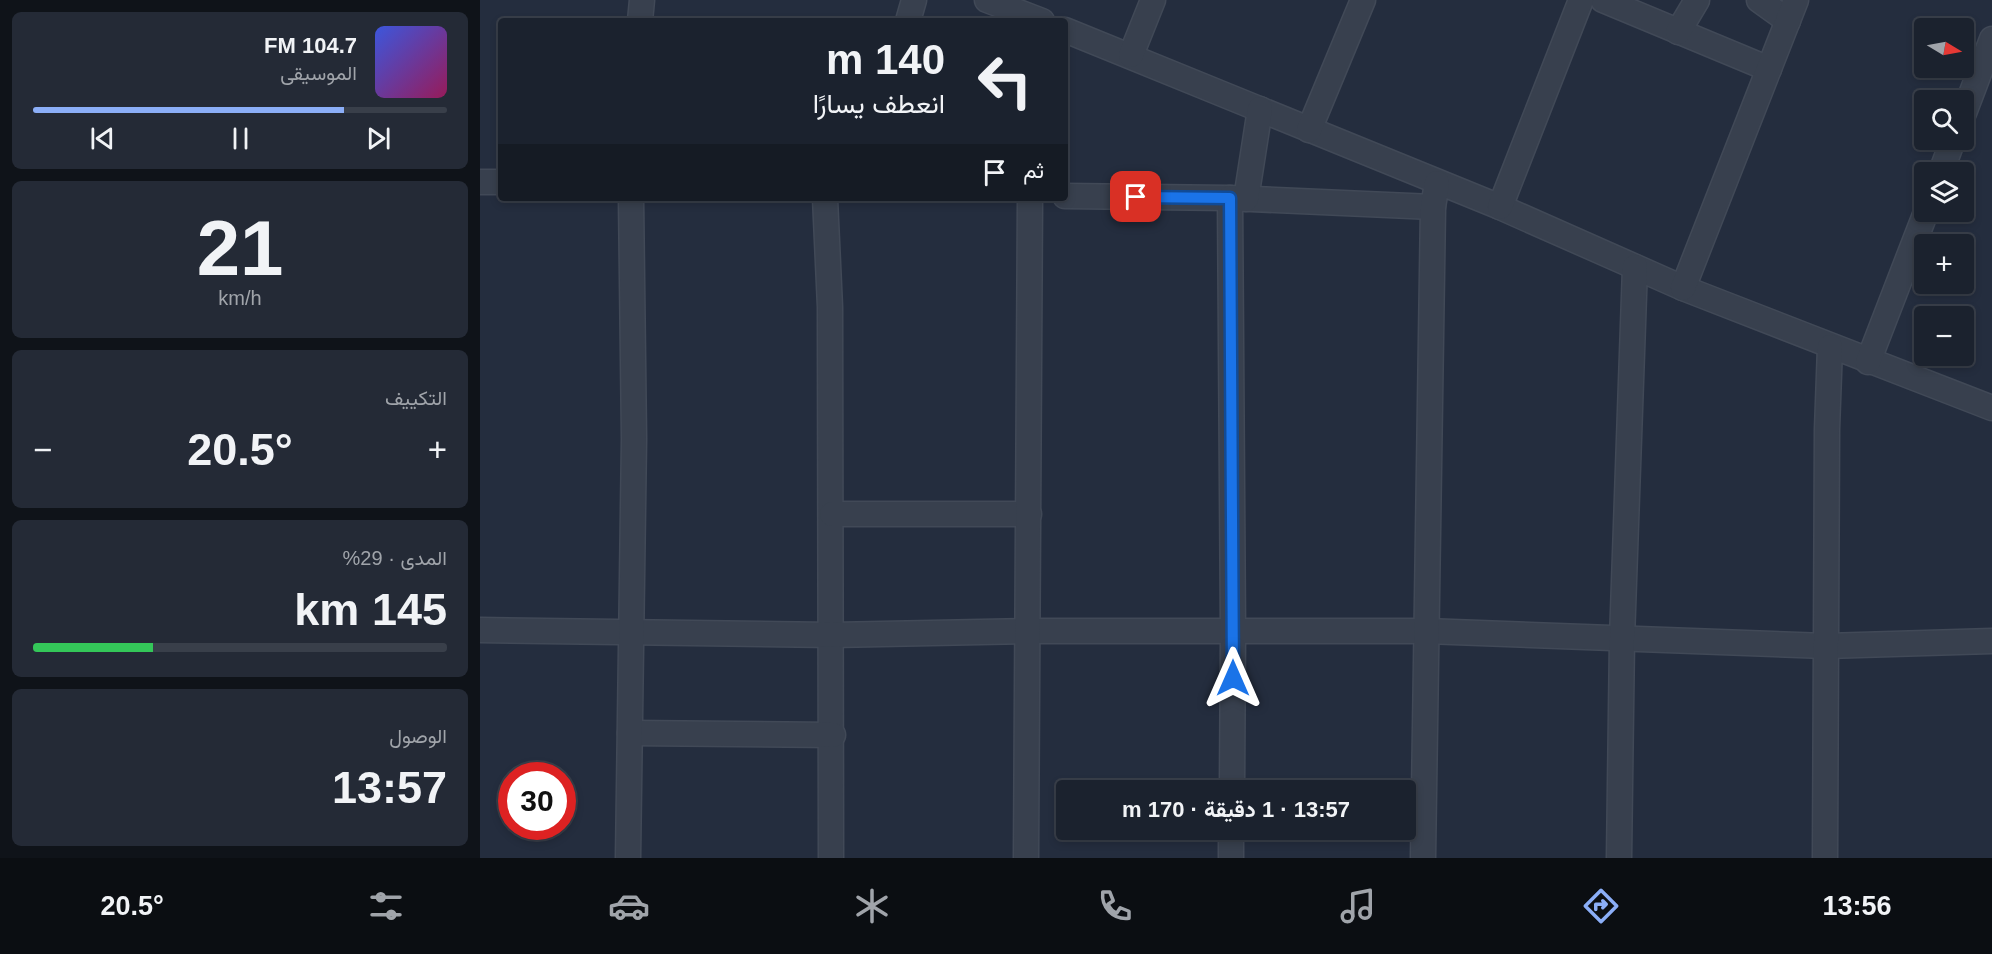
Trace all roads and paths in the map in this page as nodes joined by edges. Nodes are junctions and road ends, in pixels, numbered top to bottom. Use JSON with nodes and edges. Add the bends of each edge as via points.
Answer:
{"nodes":[{"id":1,"x":642,"y":0,"type":"edge"},
{"id":2,"x":914,"y":0,"type":"edge"},
{"id":3,"x":1153,"y":0,"type":"edge"},
{"id":4,"x":1363,"y":0,"type":"edge"},
{"id":5,"x":1581,"y":0,"type":"edge"},
{"id":6,"x":1603,"y":0,"type":"edge"},
{"id":7,"x":1697,"y":0,"type":"edge"},
{"id":8,"x":1760,"y":0,"type":"edge"},
{"id":9,"x":994,"y":9,"type":"edge"},
{"id":10,"x":1792,"y":11,"type":"edge"},
{"id":11,"x":640,"y":18,"type":"edge"},
{"id":12,"x":909,"y":18,"type":"edge"},
{"id":13,"x":1030,"y":18,"type":"edge"},
{"id":14,"x":1068,"y":31,"type":"edge"},
{"id":15,"x":1678,"y":32,"type":"junction"},
{"id":16,"x":1992,"y":39,"type":"edge"},
{"id":17,"x":1131,"y":55,"type":"junction"},
{"id":18,"x":1769,"y":69,"type":"junction"},
{"id":19,"x":1973,"y":90,"type":"edge"},
{"id":20,"x":1260,"y":109,"type":"junction"},
{"id":21,"x":1309,"y":130,"type":"junction"},
{"id":22,"x":480,"y":182,"type":"edge"},
{"id":23,"x":498,"y":182,"type":"edge"},
{"id":24,"x":1437,"y":183,"type":"junction"},
{"id":25,"x":1068,"y":195,"type":"edge"},
{"id":26,"x":1238,"y":199,"type":"junction"},
{"id":27,"x":631,"y":201,"type":"edge"},
{"id":28,"x":825,"y":201,"type":"edge"},
{"id":29,"x":1030,"y":201,"type":"edge"},
{"id":30,"x":1433,"y":207,"type":"junction"},
{"id":31,"x":1500,"y":207,"type":"junction"},
{"id":32,"x":1922,"y":222,"type":"edge"},
{"id":33,"x":1635,"y":267,"type":"junction"},
{"id":34,"x":1683,"y":288,"type":"junction"},
{"id":35,"x":1830,"y":347,"type":"junction"},
{"id":36,"x":1868,"y":362,"type":"junction"},
{"id":37,"x":1992,"y":408,"type":"edge"},
{"id":38,"x":832,"y":514,"type":"junction"},
{"id":39,"x":1029,"y":514,"type":"junction"},
{"id":40,"x":480,"y":630,"type":"edge"},
{"id":41,"x":1028,"y":631,"type":"junction"},
{"id":42,"x":1426,"y":631,"type":"junction"},
{"id":43,"x":630,"y":632,"type":"junction"},
{"id":44,"x":1233,"y":633,"type":"junction"},
{"id":45,"x":832,"y":635,"type":"junction"},
{"id":46,"x":1622,"y":639,"type":"junction"},
{"id":47,"x":1992,"y":641,"type":"edge"},
{"id":48,"x":1826,"y":646,"type":"junction"},
{"id":49,"x":630,"y":733,"type":"junction"},
{"id":50,"x":832,"y":735,"type":"junction"},
{"id":51,"x":1232,"y":780,"type":"edge"},
{"id":52,"x":1231,"y":840,"type":"edge"},
{"id":53,"x":628,"y":858,"type":"edge"},
{"id":54,"x":831,"y":858,"type":"edge"},
{"id":55,"x":1026,"y":858,"type":"edge"},
{"id":56,"x":1231,"y":858,"type":"edge"},
{"id":57,"x":1423,"y":858,"type":"edge"},
{"id":58,"x":1619,"y":858,"type":"edge"},
{"id":59,"x":1825,"y":858,"type":"edge"}],
"edges":[{"from":1,"to":11,"type":"street"},
{"from":2,"to":12,"type":"street"},
{"from":3,"to":17,"type":"street"},
{"from":4,"to":21,"type":"street"},
{"from":5,"to":31,"type":"street"},
{"from":6,"to":15,"type":"street"},
{"from":7,"to":15,"type":"street"},
{"from":8,"to":10,"type":"street"},
{"from":9,"to":13,"type":"street"},
{"from":10,"to":18,"type":"street"},
{"from":14,"to":17,"type":"street"},
{"from":15,"to":18,"type":"street"},
{"from":16,"to":19,"type":"street"},
{"from":17,"to":20,"type":"street"},
{"from":18,"to":34,"type":"street"},
{"from":20,"to":21,"type":"street"},
{"from":20,"to":26,"type":"street"},
{"from":21,"to":24,"type":"street"},
{"from":22,"to":23,"type":"street"},
{"from":24,"to":30,"type":"street"},
{"from":24,"to":31,"type":"street"},
{"from":25,"to":26,"type":"street"},
{"from":26,"to":30,"type":"street"},
{"from":26,"to":44,"type":"street"},
{"from":27,"to":43,"type":"street","via":[[634,439]]},
{"from":28,"to":38,"type":"street"},
{"from":29,"to":39,"type":"street"},
{"from":30,"to":42,"type":"street"},
{"from":31,"to":33,"type":"street"},
{"from":32,"to":36,"type":"street"},
{"from":33,"to":34,"type":"street"},
{"from":33,"to":46,"type":"street"},
{"from":34,"to":35,"type":"street"},
{"from":35,"to":36,"type":"street"},
{"from":35,"to":48,"type":"street"},
{"from":36,"to":37,"type":"street"},
{"from":38,"to":39,"type":"street"},
{"from":38,"to":45,"type":"street"},
{"from":39,"to":41,"type":"street"},
{"from":40,"to":43,"type":"street"},
{"from":41,"to":44,"type":"street"},
{"from":41,"to":45,"type":"street"},
{"from":41,"to":55,"type":"street"},
{"from":42,"to":44,"type":"street"},
{"from":42,"to":46,"type":"street"},
{"from":42,"to":57,"type":"street"},
{"from":43,"to":45,"type":"street"},
{"from":43,"to":49,"type":"street"},
{"from":44,"to":51,"type":"street"},
{"from":45,"to":50,"type":"street"},
{"from":46,"to":48,"type":"street"},
{"from":46,"to":58,"type":"street"},
{"from":47,"to":48,"type":"street"},
{"from":48,"to":59,"type":"street"},
{"from":49,"to":50,"type":"street"},
{"from":49,"to":53,"type":"street"},
{"from":50,"to":54,"type":"street"},
{"from":52,"to":56,"type":"street"}]}
